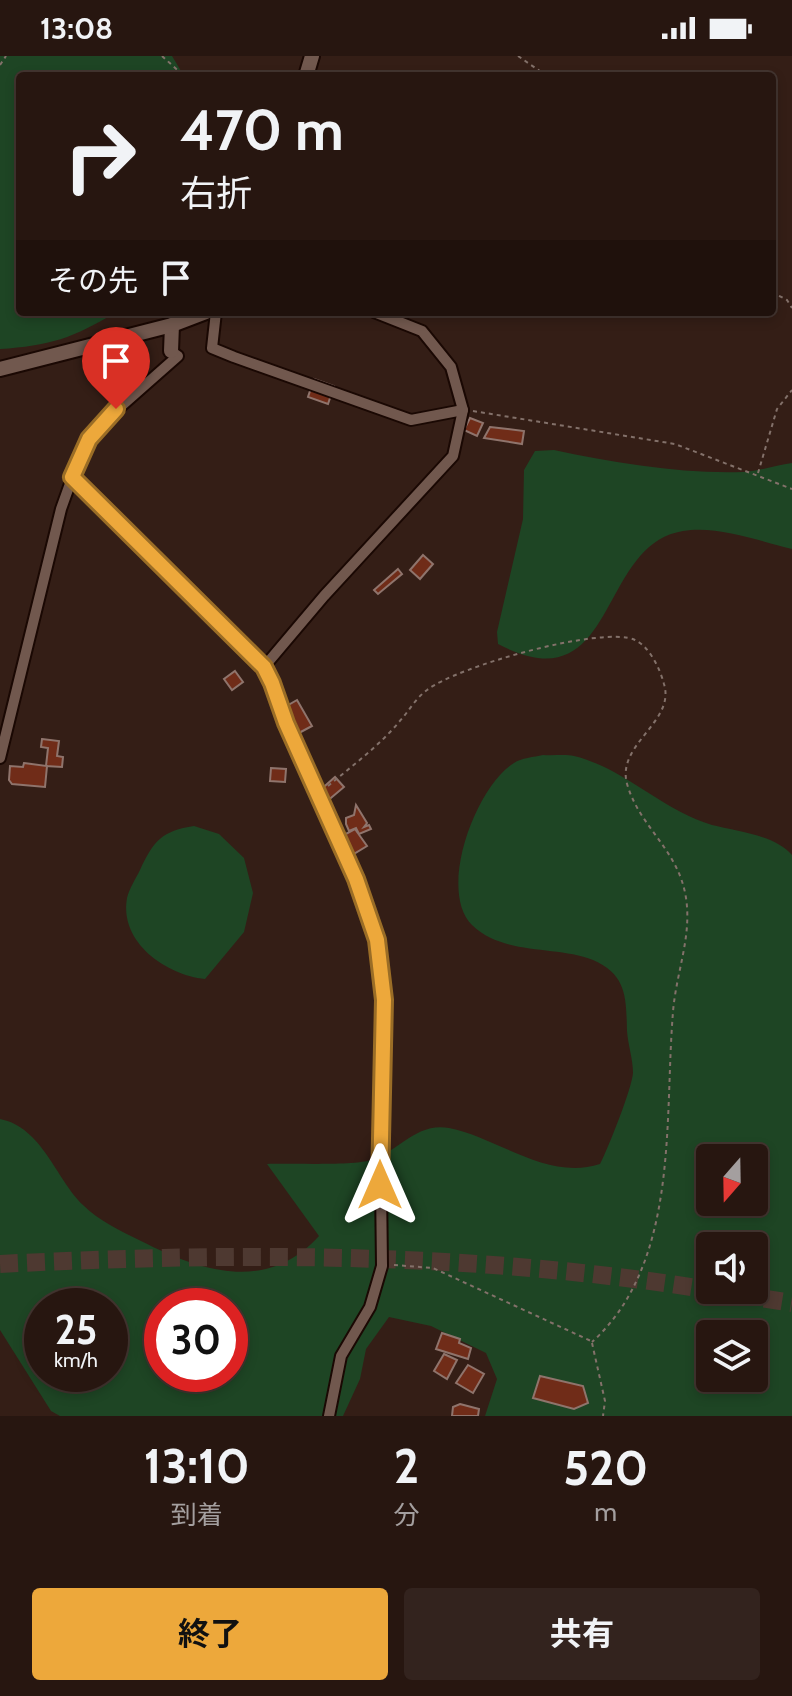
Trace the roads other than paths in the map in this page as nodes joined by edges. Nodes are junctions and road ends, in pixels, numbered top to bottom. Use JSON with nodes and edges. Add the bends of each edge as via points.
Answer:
{"nodes":[{"id":1,"x":196,"y":316,"type":"edge"},
{"id":2,"x":216,"y":316,"type":"edge"},
{"id":3,"x":384,"y":316,"type":"edge"},
{"id":4,"x":172,"y":325,"type":"junction"},
{"id":5,"x":171,"y":351,"type":"joint"},
{"id":6,"x":0,"y":369,"type":"edge"},
{"id":7,"x":463,"y":410,"type":"junction"},
{"id":8,"x":72,"y":477,"type":"junction"},
{"id":9,"x":264,"y":667,"type":"junction"},
{"id":10,"x":0,"y":758,"type":"edge"},
{"id":11,"x":329,"y":1416,"type":"edge"}],
"edges":[{"from":1,"to":4,"type":"main road"},
{"from":2,"to":7,"type":"street","via":[[212,348],[234,357],[411,420]]},
{"from":3,"to":7,"type":"street","via":[[422,331],[443,352],[460,388]]},
{"from":4,"to":5,"type":"main road"},
{"from":4,"to":6,"type":"main road"},
{"from":5,"to":8,"type":"street","via":[[178,356],[89,439]]},
{"from":7,"to":9,"type":"street","via":[[453,456]]},
{"from":8,"to":9,"type":"street"},
{"from":8,"to":10,"type":"street"},
{"from":9,"to":11,"type":"street","via":[[356,879],[377,940],[384,1000],[382,1266],[370,1307],[341,1356]]}]}
